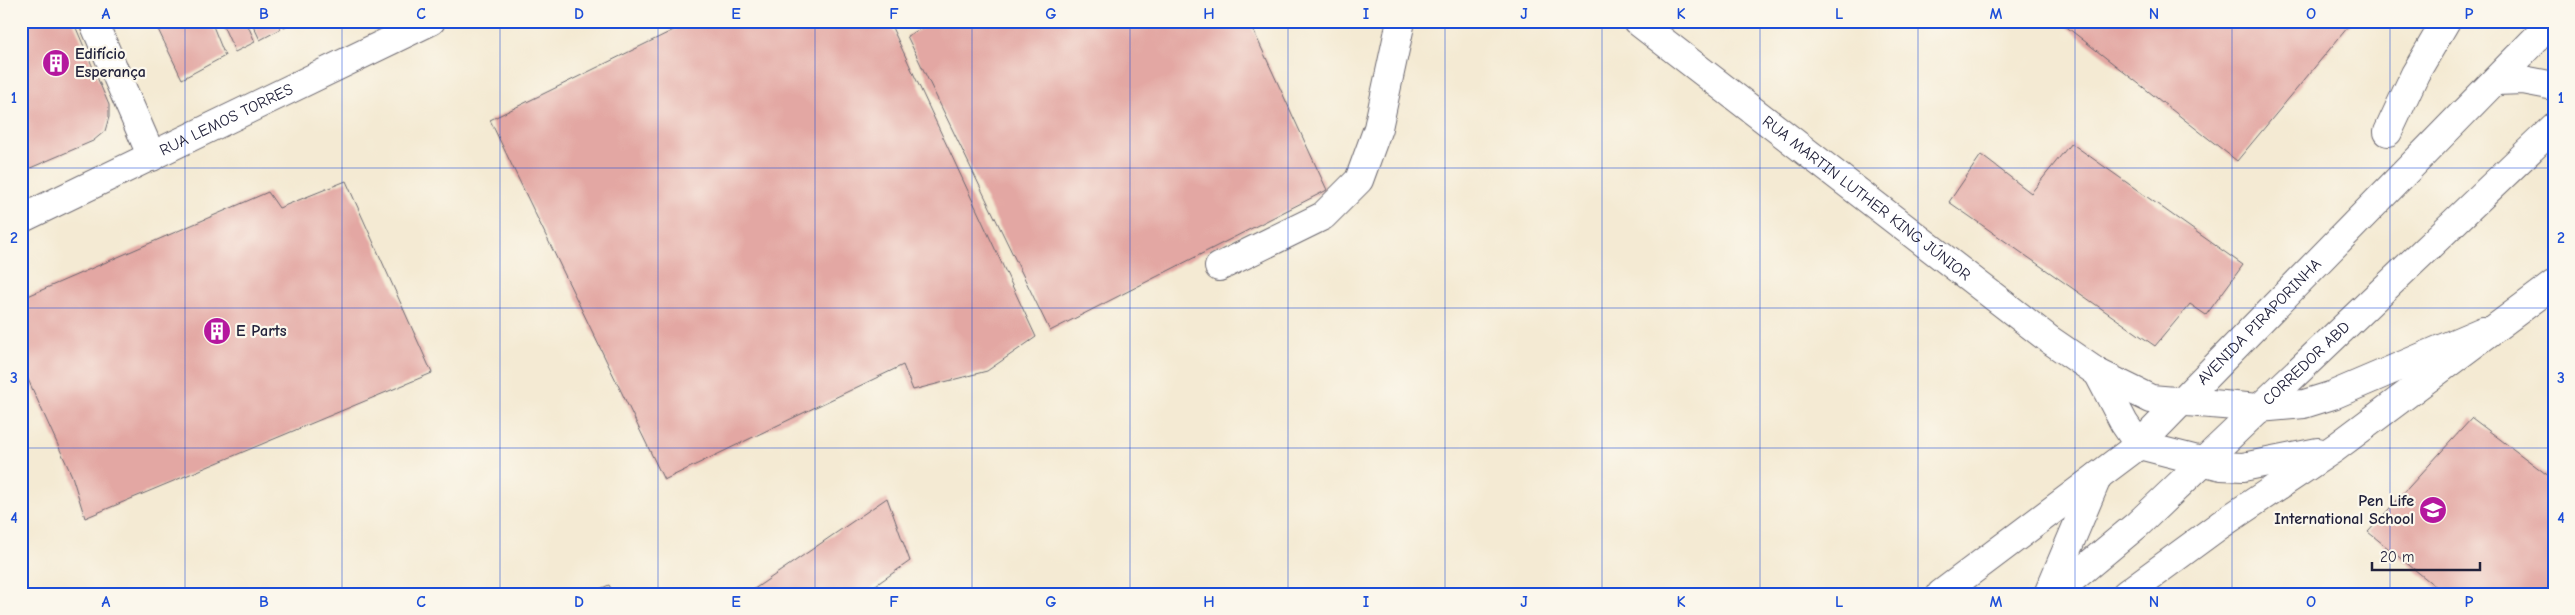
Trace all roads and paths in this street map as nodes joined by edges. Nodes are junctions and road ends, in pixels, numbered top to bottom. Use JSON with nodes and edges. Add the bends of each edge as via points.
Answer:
{"nodes":[{"id":1,"x":93,"y":21,"type":"edge"},
{"id":2,"x":431,"y":21,"type":"edge"},
{"id":3,"x":1402,"y":21,"type":"edge"},
{"id":4,"x":1637,"y":21,"type":"edge"},
{"id":5,"x":2446,"y":21,"type":"edge"},
{"id":6,"x":2553,"y":21,"type":"edge"},
{"id":7,"x":2496,"y":81,"type":"junction"},
{"id":8,"x":2554,"y":86,"type":"edge"},
{"id":9,"x":2554,"y":127,"type":"edge"},
{"id":10,"x":2388,"y":132,"type":"dead end"},
{"id":11,"x":152,"y":157,"type":"junction"},
{"id":12,"x":21,"y":219,"type":"edge"},
{"id":13,"x":1219,"y":267,"type":"dead end"},
{"id":14,"x":2554,"y":284,"type":"edge"},
{"id":15,"x":2499,"y":325,"type":"junction"},
{"id":16,"x":2098,"y":373,"type":"junction"},
{"id":17,"x":2180,"y":403,"type":"junction"},
{"id":18,"x":2259,"y":408,"type":"junction"},
{"id":19,"x":2139,"y":445,"type":"junction"},
{"id":20,"x":2335,"y":448,"type":"junction"},
{"id":21,"x":2202,"y":462,"type":"junction"},
{"id":22,"x":2098,"y":476,"type":"junction"},
{"id":23,"x":1941,"y":594,"type":"edge"},
{"id":24,"x":2048,"y":594,"type":"edge"},
{"id":25,"x":2054,"y":594,"type":"edge"},
{"id":26,"x":2126,"y":594,"type":"edge"}],
"edges":[{"from":1,"to":11,"type":"main road"},
{"from":2,"to":11,"type":"main road","name":"RUA LEMOS TORRES"},
{"from":3,"to":13,"type":"main road","via":[[1378,128],[1359,180],[1323,216]]},
{"from":4,"to":16,"type":"main road","name":"RUA MARTIN LUTHER KING JÚNIOR","via":[[2050,340]]},
{"from":5,"to":10,"type":"main road","via":[[2415,74]]},
{"from":6,"to":7,"type":"main road","name":"AVENIDA PIRAPORINHA"},
{"from":7,"to":8,"type":"main road","via":[[2524,80]]},
{"from":7,"to":17,"type":"main road","name":"AVENIDA PIRAPORINHA"},
{"from":9,"to":18,"type":"main road","name":"CORREDOR ABD"},
{"from":11,"to":12,"type":"main road","name":"RUA LEMOS TORRES"},
{"from":14,"to":15,"type":"main road"},
{"from":15,"to":18,"type":"main road","name":"RUA MARTIN LUTHER KING JÚNIOR","via":[[2332,395],[2304,404]]},
{"from":15,"to":20,"type":"main road"},
{"from":16,"to":17,"type":"main road","name":"RUA MARTIN LUTHER KING JÚNIOR","via":[[2150,399]]},
{"from":16,"to":19,"type":"main road","name":"RUA MARTIN LUTHER KING JÚNIOR"},
{"from":17,"to":18,"type":"main road","name":"RUA MARTIN LUTHER KING JÚNIOR"},
{"from":17,"to":19,"type":"main road","name":"AVENIDA PIRAPORINHA"},
{"from":18,"to":21,"type":"main road","name":"CORREDOR ABD"},
{"from":19,"to":21,"type":"main road"},
{"from":19,"to":22,"type":"main road","name":"AVENIDA PIRAPORINHA"},
{"from":20,"to":21,"type":"main road","via":[[2242,467]]},
{"from":20,"to":26,"type":"main road","via":[[2220,525]]},
{"from":21,"to":25,"type":"main road","name":"CORREDOR ABD","via":[[2138,524]]},
{"from":22,"to":23,"type":"main road","name":"AVENIDA PIRAPORINHA"},
{"from":22,"to":24,"type":"main road"}]}
